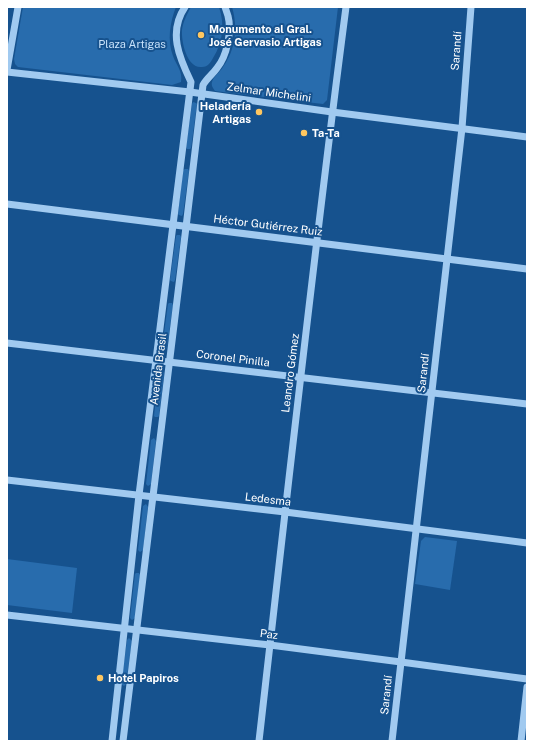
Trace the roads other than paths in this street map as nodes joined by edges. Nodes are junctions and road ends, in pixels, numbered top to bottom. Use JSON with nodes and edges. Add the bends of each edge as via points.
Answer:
{"nodes":[{"id":1,"x":18,"y":7,"type":"edge"},
{"id":2,"x":184,"y":7,"type":"edge"},
{"id":3,"x":225,"y":7,"type":"edge"},
{"id":4,"x":346,"y":7,"type":"edge"},
{"id":5,"x":471,"y":7,"type":"edge"},
{"id":6,"x":7,"y":71,"type":"edge"},
{"id":7,"x":190,"y":92,"type":"junction"},
{"id":8,"x":202,"y":94,"type":"junction"},
{"id":9,"x":332,"y":112,"type":"junction"},
{"id":10,"x":462,"y":128,"type":"junction"},
{"id":11,"x":527,"y":137,"type":"edge"},
{"id":12,"x":7,"y":204,"type":"edge"},
{"id":13,"x":173,"y":225,"type":"junction"},
{"id":14,"x":186,"y":226,"type":"junction"},
{"id":15,"x":317,"y":242,"type":"junction"},
{"id":16,"x":447,"y":258,"type":"junction"},
{"id":17,"x":527,"y":269,"type":"edge"},
{"id":18,"x":7,"y":343,"type":"edge"},
{"id":19,"x":156,"y":361,"type":"junction"},
{"id":20,"x":170,"y":362,"type":"junction"},
{"id":21,"x":301,"y":377,"type":"junction"},
{"id":22,"x":432,"y":393,"type":"junction"},
{"id":23,"x":527,"y":404,"type":"edge"},
{"id":24,"x":7,"y":480,"type":"edge"},
{"id":25,"x":139,"y":495,"type":"junction"},
{"id":26,"x":153,"y":496,"type":"junction"},
{"id":27,"x":285,"y":512,"type":"junction"},
{"id":28,"x":416,"y":529,"type":"junction"},
{"id":29,"x":527,"y":543,"type":"edge"},
{"id":30,"x":7,"y":615,"type":"edge"},
{"id":31,"x":124,"y":629,"type":"junction"},
{"id":32,"x":137,"y":630,"type":"junction"},
{"id":33,"x":270,"y":645,"type":"junction"},
{"id":34,"x":401,"y":662,"type":"junction"},
{"id":35,"x":527,"y":679,"type":"edge"},
{"id":36,"x":527,"y":687,"type":"edge"},
{"id":37,"x":112,"y":741,"type":"edge"},
{"id":38,"x":123,"y":741,"type":"edge"},
{"id":39,"x":259,"y":741,"type":"edge"},
{"id":40,"x":392,"y":741,"type":"edge"},
{"id":41,"x":521,"y":741,"type":"edge"}],
"edges":[{"from":1,"to":6,"type":"street"},
{"from":2,"to":7,"type":"street","name":"Avenida Brasil","via":[[177,24],[176,40],[191,82]]},
{"from":3,"to":8,"type":"street","name":"Avenida Brasil","via":[[229,36],[226,52],[218,68],[206,79]]},
{"from":4,"to":9,"type":"street","name":"Leandro Gómez"},
{"from":5,"to":10,"type":"street","name":"Sarandí"},
{"from":6,"to":7,"type":"street","name":"Zelmar Michelini"},
{"from":7,"to":8,"type":"street","name":"Zelmar Michelini"},
{"from":7,"to":13,"type":"street","name":"Avenida Brasil"},
{"from":8,"to":9,"type":"street","name":"Zelmar Michelini"},
{"from":8,"to":14,"type":"street","name":"Avenida Brasil"},
{"from":9,"to":10,"type":"street","name":"Zelmar Michelini"},
{"from":9,"to":15,"type":"street","name":"Leandro Gómez"},
{"from":10,"to":11,"type":"street","name":"Zelmar Michelini"},
{"from":10,"to":16,"type":"street","name":"Sarandí"},
{"from":12,"to":13,"type":"street","name":"Héctor Gutiérrez Ruiz"},
{"from":13,"to":14,"type":"street","name":"Héctor Gutiérrez Ruiz"},
{"from":13,"to":19,"type":"street","name":"Avenida Brasil"},
{"from":14,"to":15,"type":"street","name":"Héctor Gutiérrez Ruiz"},
{"from":14,"to":20,"type":"street","name":"Avenida Brasil"},
{"from":15,"to":16,"type":"street","name":"Héctor Gutiérrez Ruiz"},
{"from":15,"to":21,"type":"street","name":"Leandro Gómez"},
{"from":16,"to":17,"type":"street","name":"Héctor Gutiérrez Ruiz"},
{"from":16,"to":22,"type":"street","name":"Sarandí"},
{"from":18,"to":19,"type":"street","name":"Coronel Pinilla"},
{"from":19,"to":20,"type":"street","name":"Coronel Pinilla"},
{"from":19,"to":25,"type":"street","name":"Avenida Brasil"},
{"from":20,"to":21,"type":"street","name":"Coronel Pinilla"},
{"from":20,"to":26,"type":"street","name":"Avenida Brasil"},
{"from":21,"to":22,"type":"street","name":"Coronel Pinilla"},
{"from":21,"to":27,"type":"street","name":"Leandro Gómez"},
{"from":22,"to":23,"type":"street","name":"Coronel Pinilla"},
{"from":22,"to":28,"type":"street","name":"Sarandí"},
{"from":24,"to":25,"type":"street","name":"Ledesma"},
{"from":25,"to":26,"type":"street","name":"Ledesma"},
{"from":25,"to":31,"type":"street","name":"Avenida Brasil"},
{"from":26,"to":27,"type":"street","name":"Ledesma"},
{"from":26,"to":32,"type":"street","name":"Avenida Brasil"},
{"from":27,"to":28,"type":"street","name":"Ledesma"},
{"from":27,"to":33,"type":"street","name":"Leandro Gómez"},
{"from":28,"to":29,"type":"street","name":"Ledesma"},
{"from":28,"to":34,"type":"street","name":"Sarandí"},
{"from":30,"to":31,"type":"street","name":"Paz"},
{"from":31,"to":32,"type":"street","name":"Paz"},
{"from":31,"to":37,"type":"street","name":"Avenida Brasil"},
{"from":32,"to":33,"type":"street","name":"Paz"},
{"from":32,"to":38,"type":"street","name":"Avenida Brasil"},
{"from":33,"to":34,"type":"street","name":"Paz"},
{"from":33,"to":39,"type":"street","name":"Leandro Gómez"},
{"from":34,"to":35,"type":"street","name":"Paz"},
{"from":34,"to":40,"type":"street","name":"Sarandí"},
{"from":36,"to":41,"type":"street"}]}
